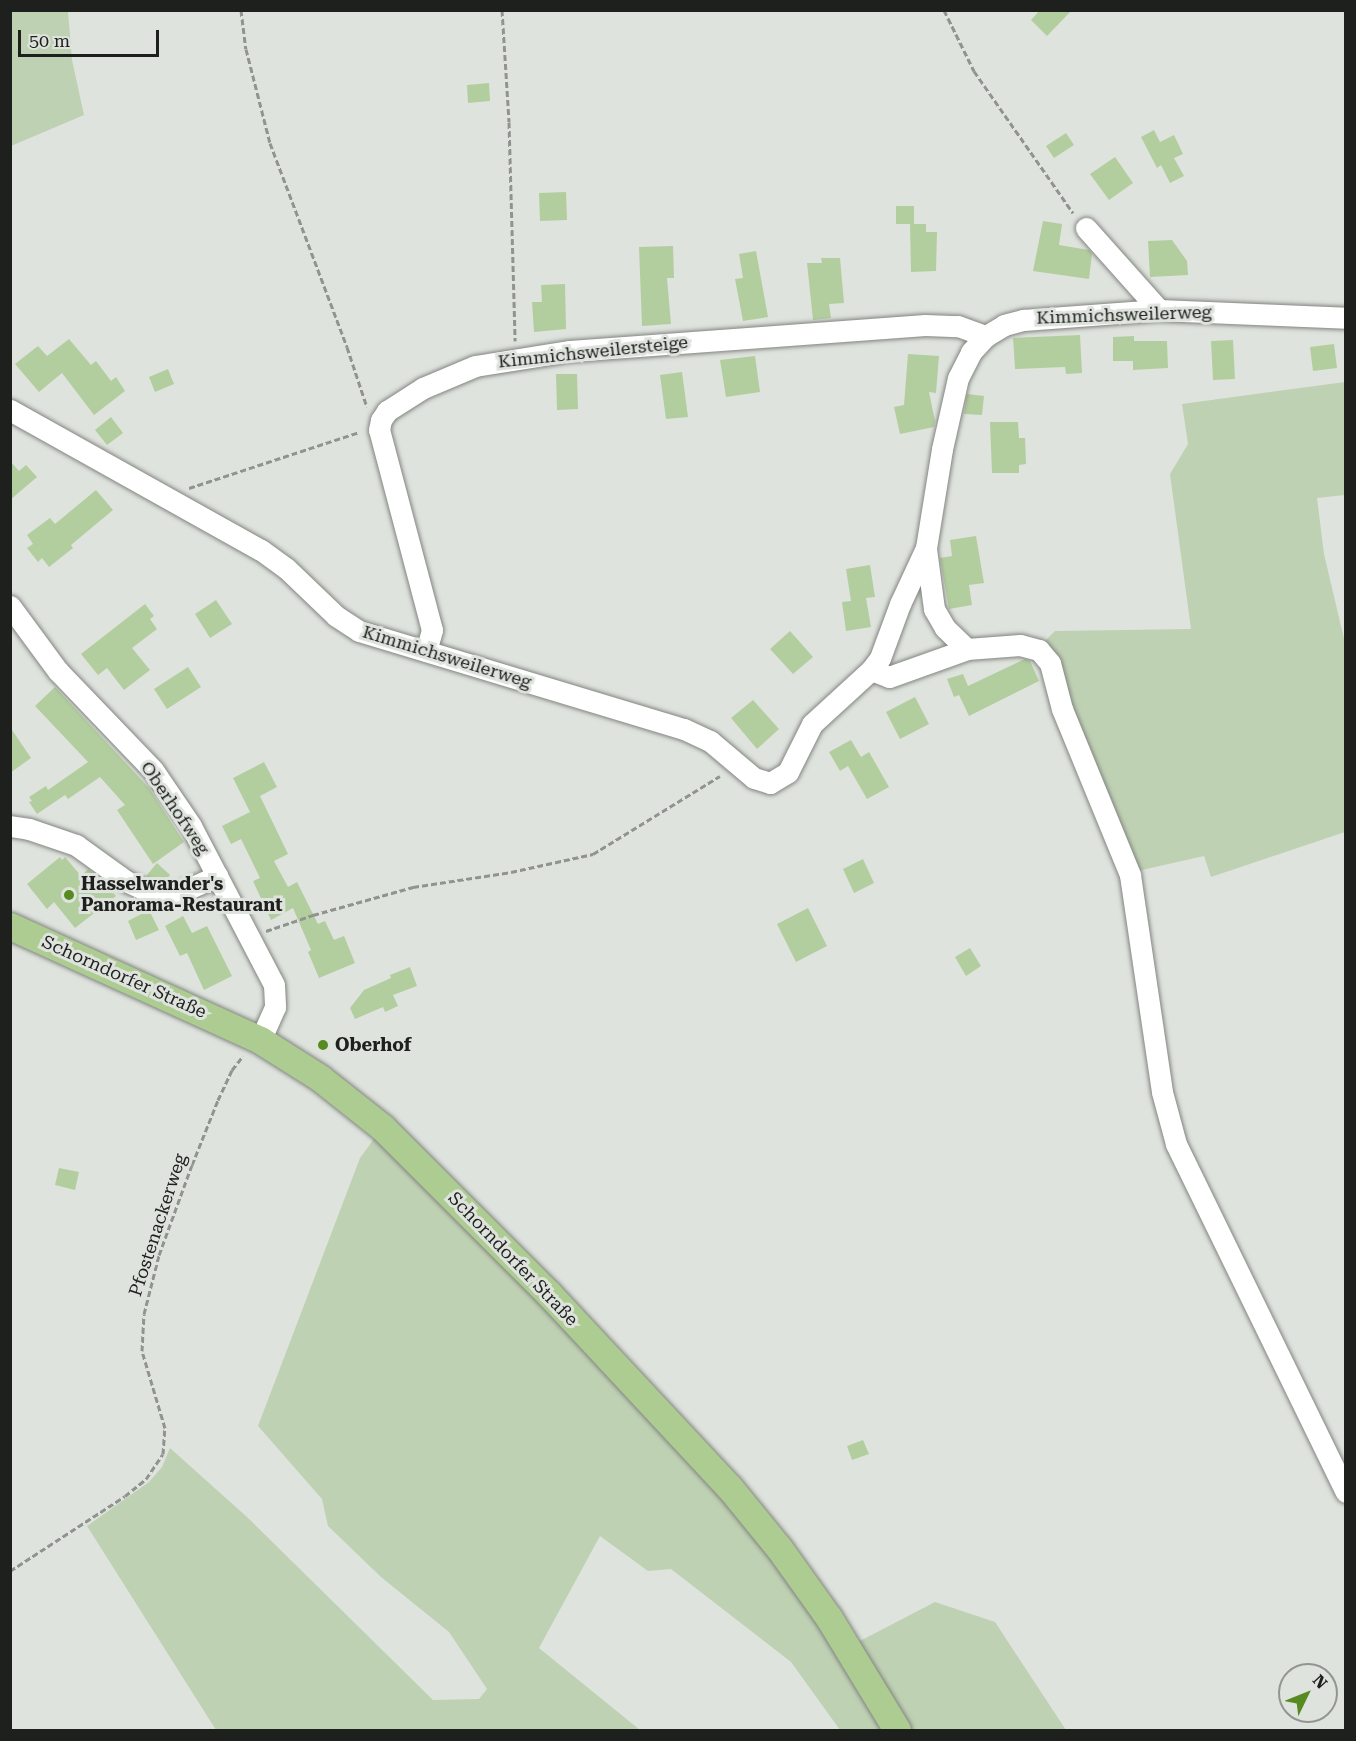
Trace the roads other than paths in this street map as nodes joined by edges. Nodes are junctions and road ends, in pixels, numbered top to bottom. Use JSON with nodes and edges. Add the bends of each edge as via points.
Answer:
{"nodes":[{"id":1,"x":1086,"y":228,"type":"road end"},
{"id":2,"x":1159,"y":310,"type":"junction"},
{"id":3,"x":1346,"y":318,"type":"edge"},
{"id":4,"x":986,"y":336,"type":"junction"},
{"id":5,"x":10,"y":410,"type":"edge"},
{"id":6,"x":926,"y":548,"type":"junction"},
{"id":7,"x":10,"y":606,"type":"edge"},
{"id":8,"x":967,"y":649,"type":"junction"},
{"id":9,"x":426,"y":651,"type":"junction"},
{"id":10,"x":870,"y":670,"type":"junction"},
{"id":11,"x":10,"y":826,"type":"edge"},
{"id":12,"x":218,"y":876,"type":"junction"},
{"id":13,"x":10,"y":926,"type":"edge"},
{"id":14,"x":260,"y":1040,"type":"junction"},
{"id":15,"x":1346,"y":1492,"type":"edge"},
{"id":16,"x":897,"y":1731,"type":"edge"}],
"edges":[{"from":1,"to":2,"type":"street"},
{"from":2,"to":3,"type":"street","name":"Kimmichsweilerweg"},
{"from":2,"to":4,"type":"street","name":"Kimmichsweilerweg","via":[[1023,320]]},
{"from":4,"to":6,"type":"street","name":"Kimmichsweilerweg","via":[[971,352],[955,389]]},
{"from":4,"to":9,"type":"street","name":"Kimmichsweilersteige","via":[[958,326],[915,326],[677,342],[513,358],[475,366],[434,382],[387,411],[379,425],[432,630]]},
{"from":5,"to":9,"type":"street","name":"Kimmichsweilerweg","via":[[272,557],[351,627]]},
{"from":6,"to":8,"type":"street","name":"Kimmichsweilerweg","via":[[934,609],[945,628]]},
{"from":6,"to":10,"type":"street","name":"Kimmichsweilerweg","via":[[880,658]]},
{"from":7,"to":12,"type":"street","name":"Oberhofweg","via":[[58,671],[153,770],[191,826]]},
{"from":8,"to":10,"type":"street","via":[[889,677]]},
{"from":8,"to":15,"type":"street","via":[[1020,645],[1039,650],[1050,663],[1062,709],[1130,874],[1162,1092],[1176,1144]]},
{"from":9,"to":10,"type":"street","name":"Kimmichsweilerweg","via":[[684,729],[710,741],[759,781],[770,783],[791,768],[812,724]]},
{"from":11,"to":12,"type":"street","via":[[76,845],[126,881],[152,893],[179,893]]},
{"from":12,"to":14,"type":"street","name":"Oberhofweg","via":[[277,994]]},
{"from":13,"to":14,"type":"main road","name":"Schorndorfer Straße"},
{"from":14,"to":16,"type":"main road","name":"Schorndorfer Straße","via":[[320,1078],[383,1128],[673,1425],[755,1518],[801,1578]]}]}
